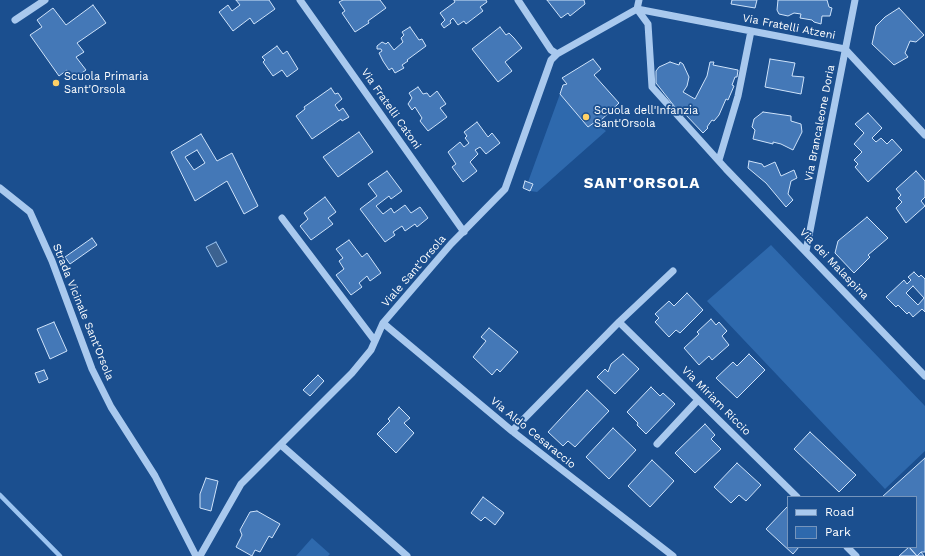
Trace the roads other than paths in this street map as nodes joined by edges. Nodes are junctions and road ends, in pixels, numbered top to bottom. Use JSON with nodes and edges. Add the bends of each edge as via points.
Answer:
{"nodes":[{"id":1,"x":44,"y":0,"type":"edge"},
{"id":2,"x":300,"y":0,"type":"edge"},
{"id":3,"x":518,"y":0,"type":"edge"},
{"id":4,"x":639,"y":0,"type":"edge"},
{"id":5,"x":855,"y":0,"type":"edge"},
{"id":6,"x":637,"y":9,"type":"junction"},
{"id":7,"x":15,"y":20,"type":"dead end"},
{"id":8,"x":750,"y":31,"type":"junction"},
{"id":9,"x":845,"y":50,"type":"junction"},
{"id":10,"x":557,"y":54,"type":"junction"},
{"id":11,"x":925,"y":135,"type":"edge"},
{"id":12,"x":718,"y":160,"type":"junction"},
{"id":13,"x":0,"y":188,"type":"edge"},
{"id":14,"x":282,"y":218,"type":"dead end"},
{"id":15,"x":464,"y":232,"type":"junction"},
{"id":16,"x":806,"y":251,"type":"junction"},
{"id":17,"x":673,"y":271,"type":"dead end"},
{"id":18,"x":619,"y":322,"type":"junction"},
{"id":19,"x":383,"y":323,"type":"junction"},
{"id":20,"x":375,"y":341,"type":"junction"},
{"id":21,"x":925,"y":376,"type":"edge"},
{"id":22,"x":698,"y":400,"type":"junction"},
{"id":23,"x":512,"y":431,"type":"junction"},
{"id":24,"x":657,"y":444,"type":"dead end"},
{"id":25,"x":281,"y":445,"type":"junction"},
{"id":26,"x":796,"y":496,"type":"edge"},
{"id":27,"x":196,"y":556,"type":"edge"},
{"id":28,"x":200,"y":556,"type":"edge"},
{"id":29,"x":407,"y":556,"type":"edge"},
{"id":30,"x":673,"y":556,"type":"edge"}],
"edges":[{"from":1,"to":7,"type":"street"},
{"from":2,"to":15,"type":"street","name":"Via Fratelli Catoni"},
{"from":3,"to":10,"type":"street"},
{"from":4,"to":6,"type":"street"},
{"from":5,"to":9,"type":"street","name":"Via Brancaleone Doria"},
{"from":6,"to":8,"type":"street","name":"Via Fratelli Atzeni"},
{"from":6,"to":10,"type":"street"},
{"from":6,"to":12,"type":"street","name":"Via dei Malaspina","via":[[648,24],[652,87]]},
{"from":8,"to":9,"type":"street","name":"Via Fratelli Atzeni"},
{"from":8,"to":12,"type":"street","via":[[738,96]]},
{"from":9,"to":11,"type":"street","name":"Via Fratelli Atzeni"},
{"from":9,"to":16,"type":"street","name":"Via Brancaleone Doria"},
{"from":10,"to":15,"type":"street","name":"Viale Sant'Orsola","via":[[551,60],[505,189]]},
{"from":12,"to":16,"type":"street","name":"Via dei Malaspina"},
{"from":13,"to":27,"type":"street","name":"Strada Vicinale Sant'Orsola","via":[[30,212],[52,261],[92,369],[111,407],[154,476]]},
{"from":14,"to":20,"type":"street"},
{"from":15,"to":19,"type":"street","name":"Viale Sant'Orsola"},
{"from":16,"to":21,"type":"street","name":"Via dei Malaspina"},
{"from":17,"to":18,"type":"street"},
{"from":18,"to":22,"type":"street","name":"Via Miriam Riccio"},
{"from":18,"to":23,"type":"street"},
{"from":19,"to":20,"type":"street","name":"Viale Sant'Orsola"},
{"from":19,"to":23,"type":"street","name":"Via Aldo Cesaraccio"},
{"from":20,"to":25,"type":"street","name":"Viale Sant'Orsola","via":[[371,350],[352,373]]},
{"from":22,"to":24,"type":"street"},
{"from":22,"to":26,"type":"street","name":"Via Miriam Riccio"},
{"from":23,"to":30,"type":"street","name":"Via Aldo Cesaraccio"},
{"from":25,"to":28,"type":"street","name":"Viale Sant'Orsola","via":[[241,484]]},
{"from":25,"to":29,"type":"street"}]}
